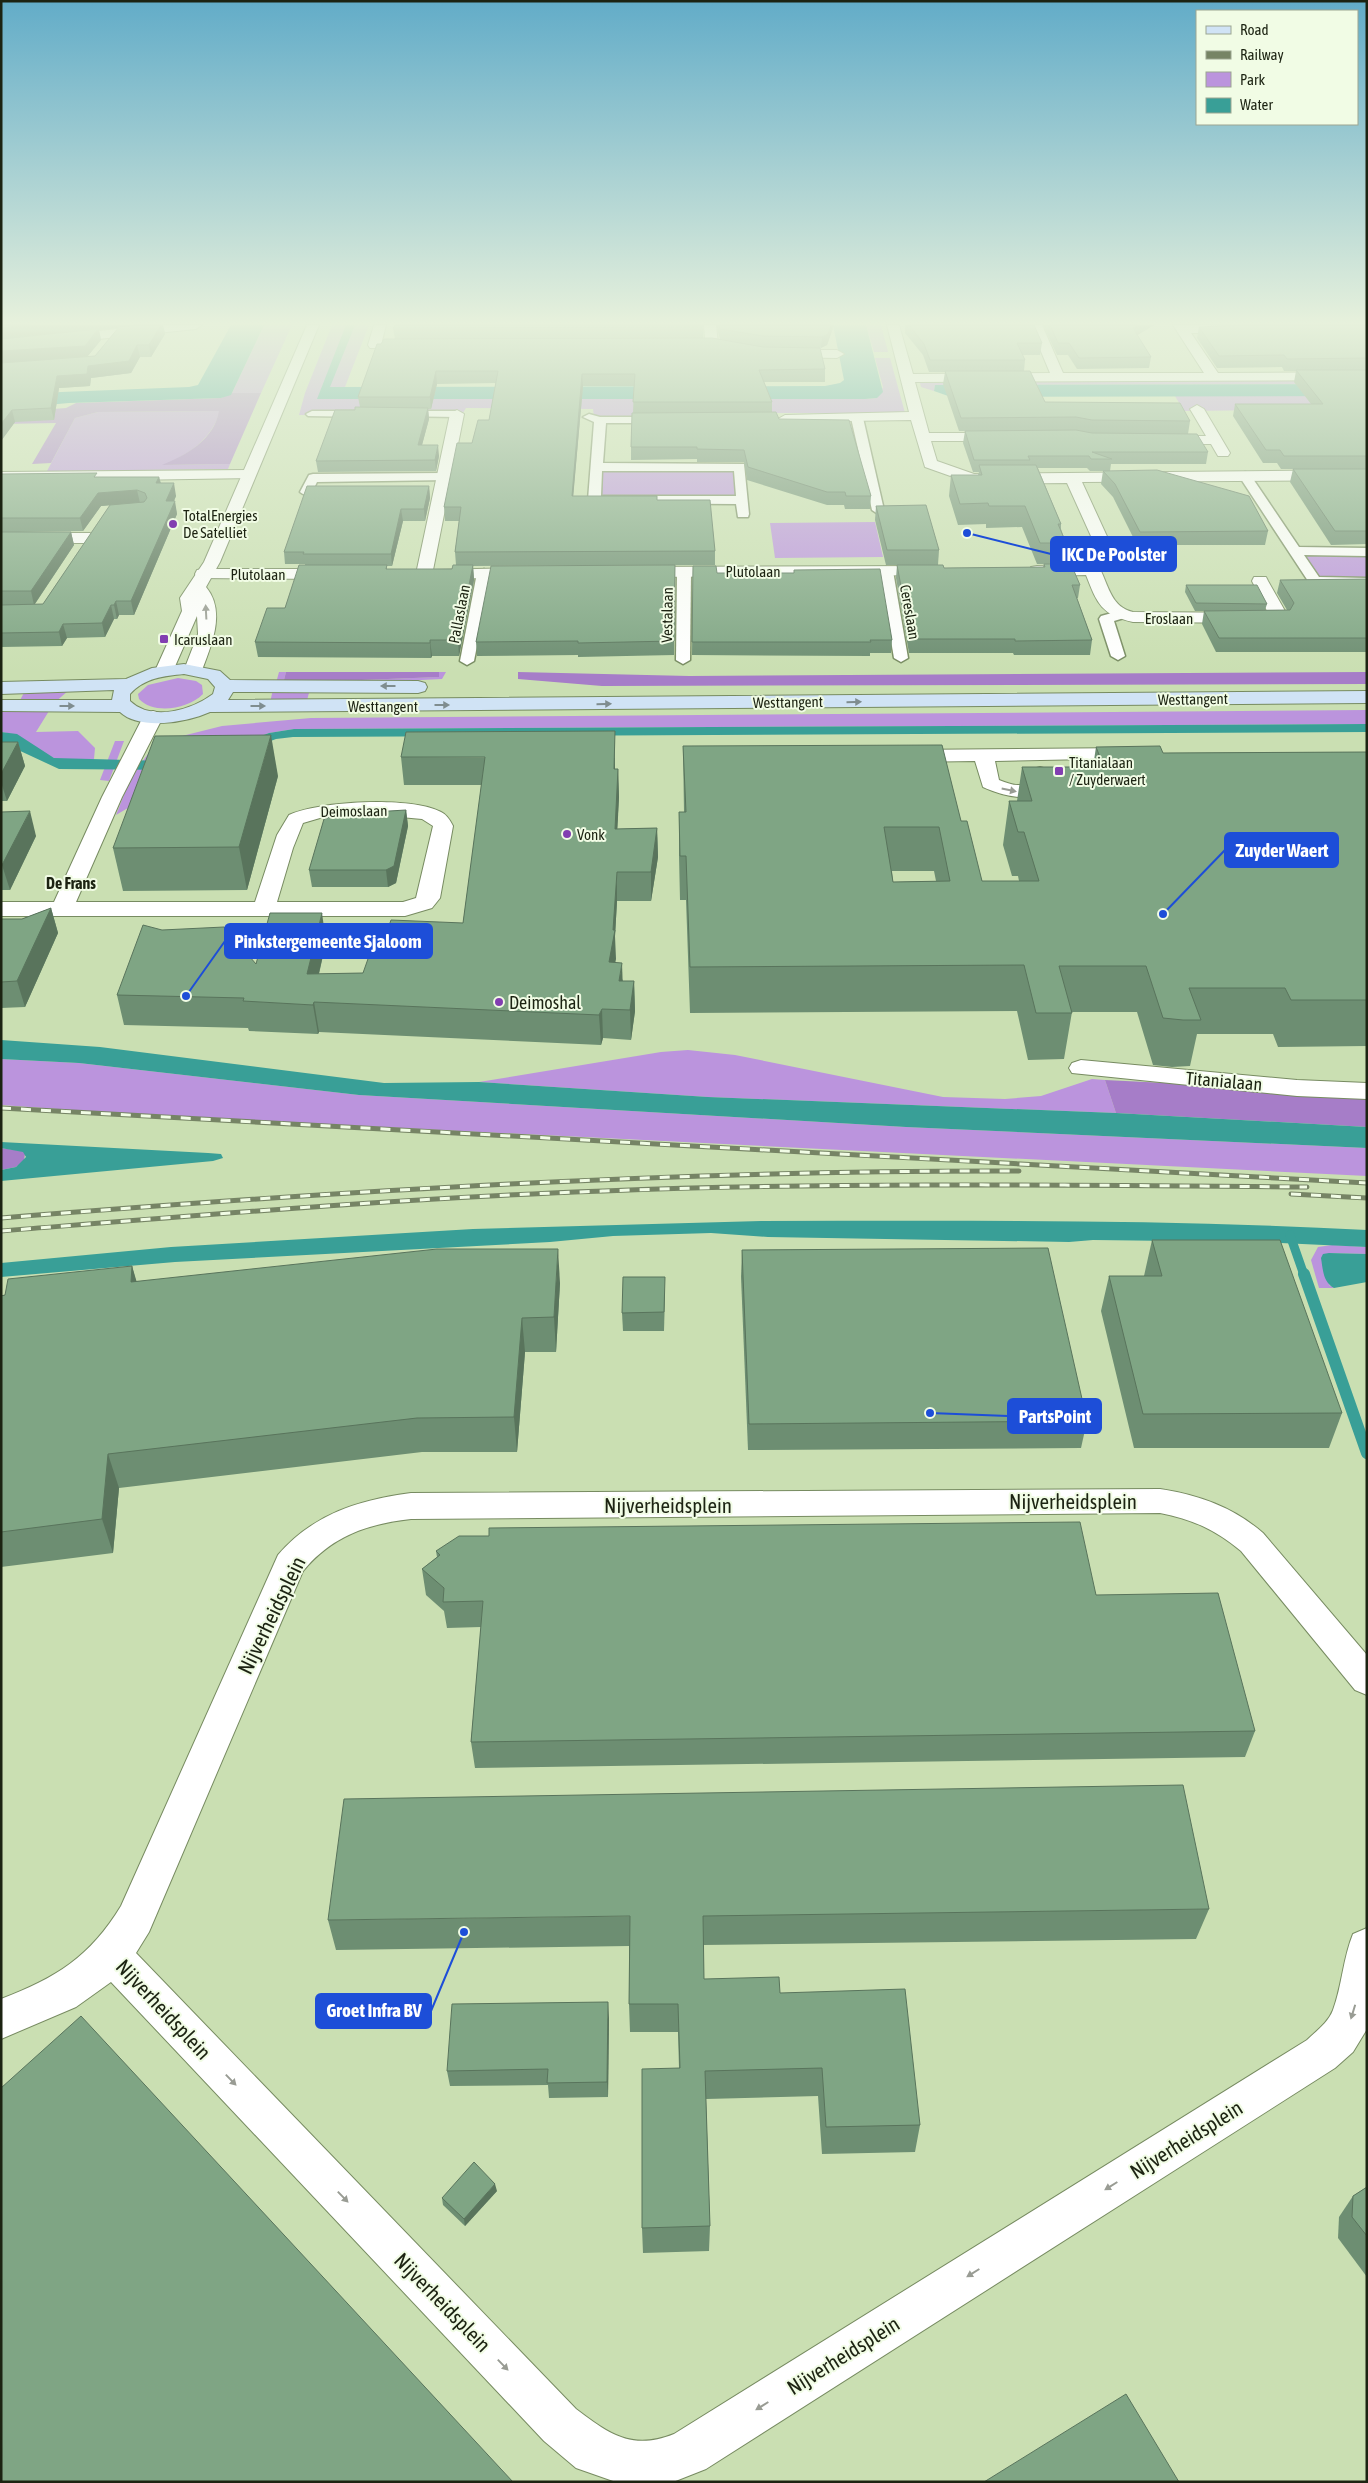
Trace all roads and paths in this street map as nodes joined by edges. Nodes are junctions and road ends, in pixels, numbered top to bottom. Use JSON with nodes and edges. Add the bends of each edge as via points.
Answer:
{"nodes":[{"id":1,"x":262,"y":441,"type":"edge"},
{"id":2,"x":450,"y":441,"type":"edge"},
{"id":3,"x":595,"y":441,"type":"edge"},
{"id":4,"x":862,"y":441,"type":"edge"},
{"id":5,"x":924,"y":441,"type":"edge"},
{"id":6,"x":1216,"y":441,"type":"edge"},
{"id":7,"x":596,"y":467,"type":"junction"},
{"id":8,"x":248,"y":474,"type":"junction"},
{"id":9,"x":1367,"y":475,"type":"edge"},
{"id":10,"x":1241,"y":476,"type":"junction"},
{"id":11,"x":1,"y":477,"type":"edge"},
{"id":12,"x":1074,"y":479,"type":"junction"},
{"id":13,"x":438,"y":487,"type":"junction"},
{"id":14,"x":345,"y":492,"type":"edge"},
{"id":15,"x":741,"y":500,"type":"junction"},
{"id":16,"x":878,"y":510,"type":"edge"},
{"id":17,"x":743,"y":515,"type":"dead end"},
{"id":18,"x":1,"y":538,"type":"edge"},
{"id":19,"x":1295,"y":551,"type":"junction"},
{"id":20,"x":1367,"y":552,"type":"edge"},
{"id":21,"x":79,"y":554,"type":"edge"},
{"id":22,"x":1092,"y":568,"type":"junction"},
{"id":23,"x":886,"y":571,"type":"junction"},
{"id":24,"x":949,"y":571,"type":"edge"},
{"id":25,"x":1017,"y":571,"type":"edge"},
{"id":26,"x":620,"y":572,"type":"edge"},
{"id":27,"x":684,"y":572,"type":"junction"},
{"id":28,"x":484,"y":573,"type":"junction"},
{"id":29,"x":542,"y":573,"type":"edge"},
{"id":30,"x":347,"y":574,"type":"edge"},
{"id":31,"x":406,"y":574,"type":"edge"},
{"id":32,"x":424,"y":574,"type":"junction"},
{"id":33,"x":1260,"y":581,"type":"dead end"},
{"id":34,"x":200,"y":582,"type":"junction"},
{"id":35,"x":1367,"y":582,"type":"edge"},
{"id":36,"x":1119,"y":615,"type":"junction"},
{"id":37,"x":1118,"y":656,"type":"dead end"},
{"id":38,"x":901,"y":658,"type":"dead end"},
{"id":39,"x":682,"y":660,"type":"dead end"},
{"id":40,"x":467,"y":661,"type":"dead end"},
{"id":41,"x":193,"y":670,"type":"junction"},
{"id":42,"x":164,"y":671,"type":"junction"},
{"id":43,"x":130,"y":684,"type":"junction"},
{"id":44,"x":225,"y":686,"type":"junction"},
{"id":45,"x":1367,"y":686,"type":"edge"},
{"id":46,"x":1,"y":688,"type":"edge"},
{"id":47,"x":1367,"y":697,"type":"edge"},
{"id":48,"x":1,"y":706,"type":"edge"},
{"id":49,"x":124,"y":706,"type":"junction"},
{"id":50,"x":210,"y":706,"type":"junction"},
{"id":51,"x":153,"y":716,"type":"junction"},
{"id":52,"x":1152,"y":754,"type":"edge"},
{"id":53,"x":984,"y":755,"type":"junction"},
{"id":54,"x":1034,"y":755,"type":"junction"},
{"id":55,"x":890,"y":756,"type":"edge"},
{"id":56,"x":1,"y":909,"type":"edge"},
{"id":57,"x":62,"y":909,"type":"junction"},
{"id":58,"x":263,"y":910,"type":"junction"},
{"id":59,"x":1080,"y":1068,"type":"dead end"},
{"id":60,"x":1367,"y":1091,"type":"edge"},
{"id":61,"x":1367,"y":1680,"type":"edge"},
{"id":62,"x":1367,"y":1947,"type":"edge"},
{"id":63,"x":112,"y":1956,"type":"junction"},
{"id":64,"x":1,"y":2019,"type":"edge"},
{"id":65,"x":643,"y":2474,"type":"edge"}],
"edges":[{"from":1,"to":8,"type":"street"},
{"from":2,"to":13,"type":"street"},
{"from":3,"to":7,"type":"street"},
{"from":4,"to":16,"type":"street"},
{"from":5,"to":12,"type":"street","via":[[930,464],[973,479]]},
{"from":6,"to":10,"type":"street"},
{"from":7,"to":15,"type":"street","via":[[740,467]]},
{"from":7,"to":15,"type":"street","via":[[594,500]]},
{"from":8,"to":11,"type":"street"},
{"from":8,"to":34,"type":"street","via":[[212,562]]},
{"from":9,"to":10,"type":"street"},
{"from":10,"to":12,"type":"street"},
{"from":10,"to":19,"type":"street"},
{"from":12,"to":22,"type":"street","via":[[1108,556],[1106,561]]},
{"from":13,"to":14,"type":"street","via":[[313,478],[306,492]]},
{"from":13,"to":32,"type":"street"},
{"from":15,"to":17,"type":"street"},
{"from":18,"to":21,"type":"street","via":[[94,531]]},
{"from":19,"to":20,"type":"street"},
{"from":19,"to":35,"type":"street","via":[[1315,581]]},
{"from":22,"to":25,"type":"street"},
{"from":22,"to":36,"type":"street","via":[[1110,609]]},
{"from":23,"to":24,"type":"street","name":"Plutolaan"},
{"from":23,"to":27,"type":"street","name":"Plutolaan"},
{"from":23,"to":38,"type":"street","name":"Cereslaan"},
{"from":26,"to":27,"type":"street","name":"Plutolaan"},
{"from":27,"to":39,"type":"street","name":"Vestalaan"},
{"from":28,"to":29,"type":"street"},
{"from":28,"to":32,"type":"street"},
{"from":28,"to":40,"type":"street","name":"Pallaslaan"},
{"from":30,"to":34,"type":"street","name":"Plutolaan"},
{"from":31,"to":32,"type":"street"},
{"from":33,"to":36,"type":"street","name":"Eroslaan","via":[[1280,618],[1133,618]]},
{"from":41,"to":34,"type":"street","one_way":true,"via":[[207,634],[205,597]]},
{"from":34,"to":42,"type":"street","via":[[190,598],[191,612]]},
{"from":36,"to":37,"type":"street","via":[[1106,619]]},
{"from":41,"to":42,"type":"main road"},
{"from":41,"to":44,"type":"main road","via":[[214,675]]},
{"from":42,"to":43,"type":"main road"},
{"from":43,"to":46,"type":"main road"},
{"from":43,"to":49,"type":"main road","via":[[120,697]]},
{"from":45,"to":44,"type":"main road","name":"Westtangent","one_way":true,"via":[[686,689]]},
{"from":44,"to":50,"type":"main road","via":[[222,696]]},
{"from":50,"to":47,"type":"main road","name":"Westtangent","one_way":true},
{"from":48,"to":49,"type":"main road","one_way":true},
{"from":49,"to":51,"type":"main road","via":[[135,713]]},
{"from":50,"to":51,"type":"main road","via":[[184,715]]},
{"from":51,"to":57,"type":"street"},
{"from":52,"to":54,"type":"street"},
{"from":53,"to":54,"type":"street"},
{"from":53,"to":54,"type":"street","one_way":true,"via":[[990,783],[1008,792],[1028,792],[1043,783]]},
{"from":53,"to":55,"type":"street"},
{"from":56,"to":57,"type":"street","name":"Deimoslaan"},
{"from":57,"to":58,"type":"street","name":"Deimoslaan"},
{"from":58,"to":58,"type":"street","name":"Deimoslaan","via":[[394,910],[415,907],[429,898],[443,826],[433,816],[413,811],[324,810],[303,815],[291,825]]},
{"from":59,"to":60,"type":"street","name":"Titanialaan","via":[[1297,1088]]},
{"from":61,"to":63,"type":"street","name":"Nijverheidsplein","via":[[1252,1542],[1218,1516],[1179,1503],[1070,1501],[421,1506],[383,1509],[327,1529],[300,1550],[290,1564],[135,1919]]},
{"from":62,"to":65,"type":"street","name":"Nijverheidsplein","one_way":true,"via":[[1351,2019],[1339,2038],[1321,2054],[689,2452]]},
{"from":63,"to":64,"type":"street","via":[[68,1991]]},
{"from":63,"to":65,"type":"street","name":"Nijverheidsplein","one_way":true,"via":[[560,2425],[594,2451]]}]}
